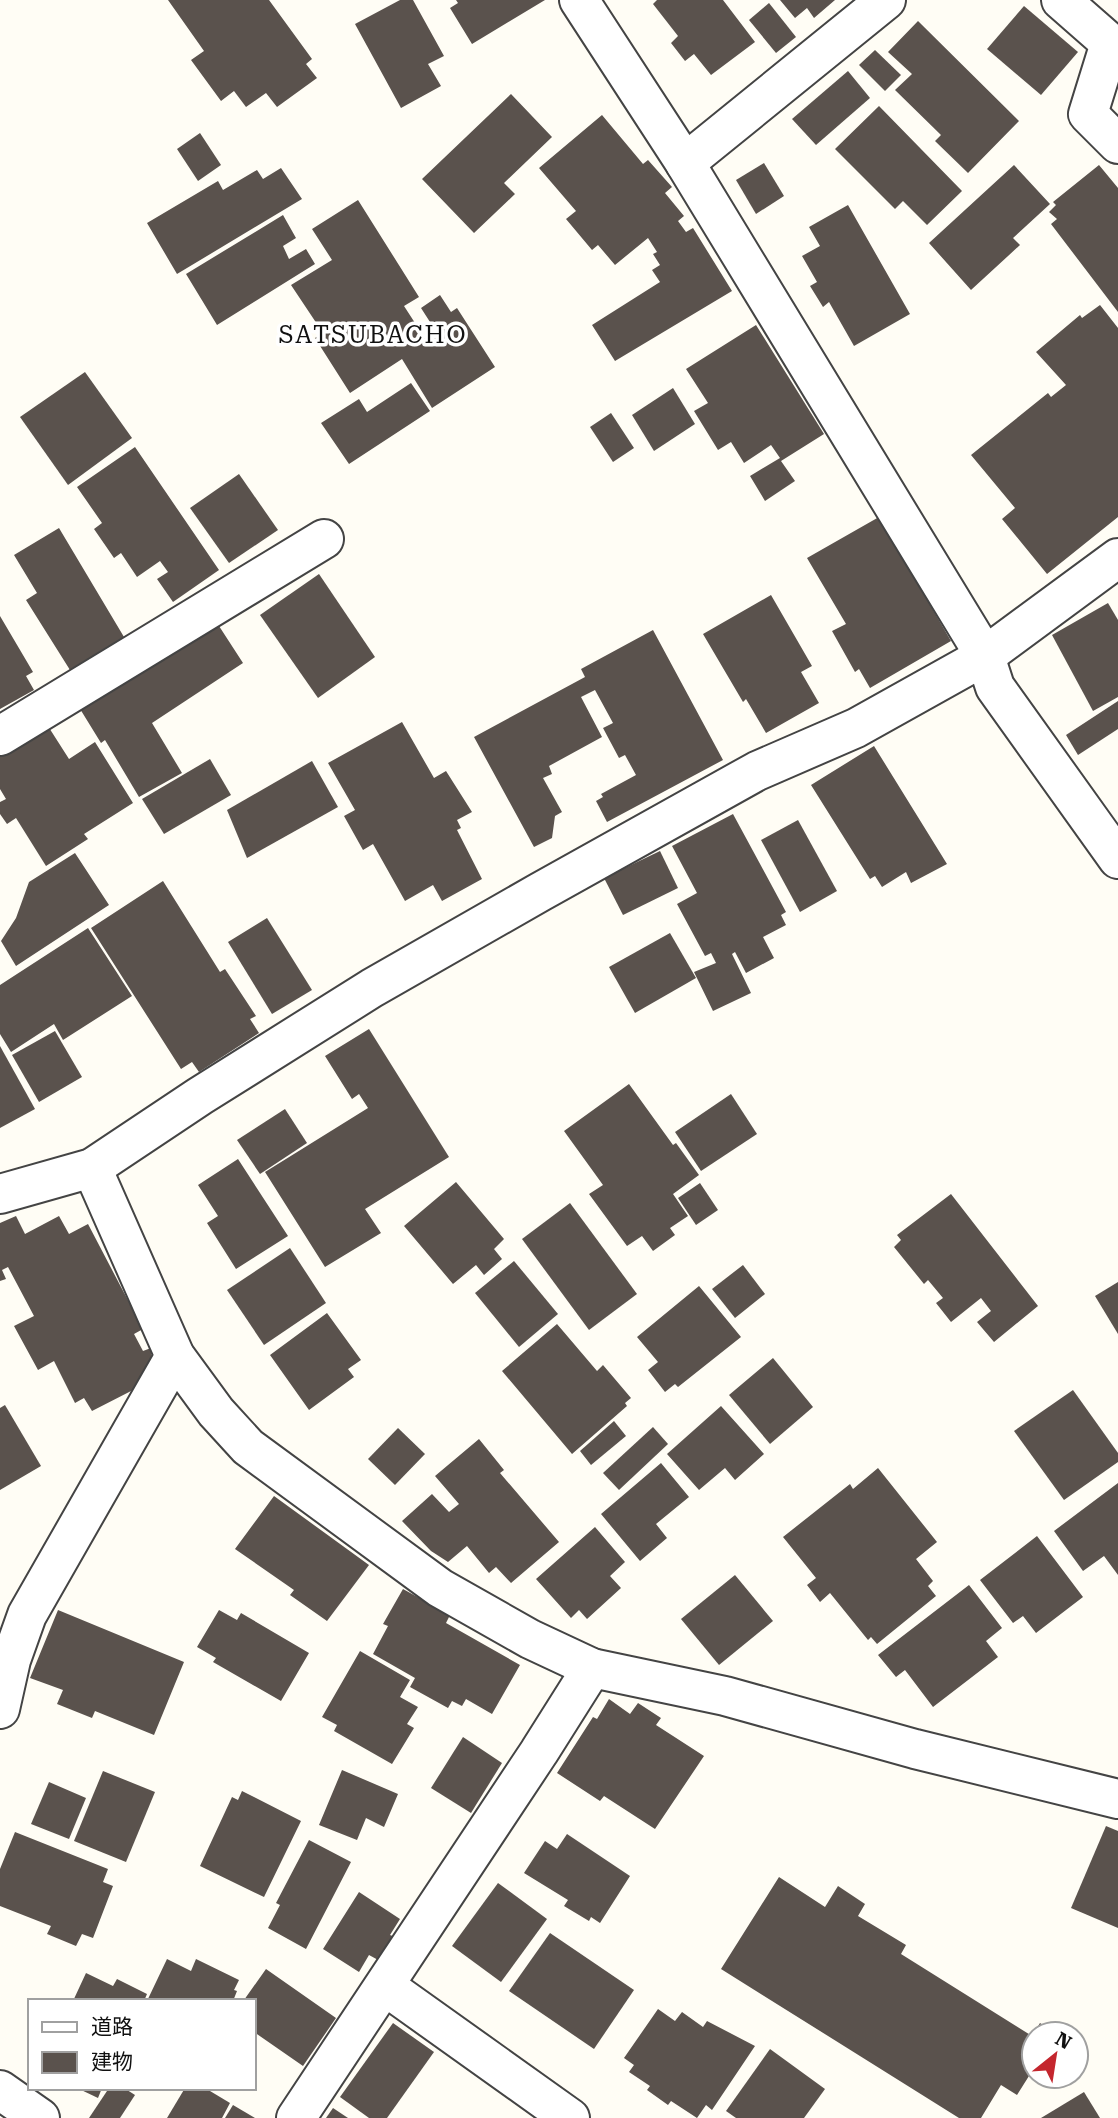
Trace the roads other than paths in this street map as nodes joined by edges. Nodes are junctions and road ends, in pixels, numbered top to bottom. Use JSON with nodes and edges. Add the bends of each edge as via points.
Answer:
{"nodes":[{"id":1,"x":579,"y":0,"type":"edge"},
{"id":2,"x":886,"y":0,"type":"edge"},
{"id":3,"x":1060,"y":0,"type":"edge"},
{"id":4,"x":1118,"y":144,"type":"edge"},
{"id":5,"x":685,"y":163,"type":"junction"},
{"id":6,"x":324,"y":539,"type":"dead end"},
{"id":7,"x":1118,"y":558,"type":"edge"},
{"id":8,"x":985,"y":656,"type":"junction"},
{"id":9,"x":0,"y":736,"type":"edge"},
{"id":10,"x":1118,"y":859,"type":"edge"},
{"id":11,"x":92,"y":1168,"type":"junction"},
{"id":12,"x":0,"y":1194,"type":"edge"},
{"id":13,"x":175,"y":1356,"type":"junction"},
{"id":14,"x":592,"y":1668,"type":"junction"},
{"id":15,"x":0,"y":1709,"type":"edge"},
{"id":16,"x":1118,"y":1799,"type":"edge"},
{"id":17,"x":385,"y":1986,"type":"junction"},
{"id":18,"x":0,"y":2090,"type":"edge"},
{"id":19,"x":40,"y":2118,"type":"edge"},
{"id":20,"x":296,"y":2118,"type":"edge"},
{"id":21,"x":570,"y":2118,"type":"edge"}],
"edges":[{"from":1,"to":5,"type":"street"},
{"from":2,"to":5,"type":"street"},
{"from":3,"to":4,"type":"street","via":[[1110,43],[1088,114]]},
{"from":5,"to":8,"type":"street"},
{"from":6,"to":9,"type":"street"},
{"from":7,"to":8,"type":"street"},
{"from":8,"to":10,"type":"street","via":[[995,687]]},
{"from":8,"to":11,"type":"street","via":[[856,728],[757,771],[372,988]]},
{"from":11,"to":12,"type":"street"},
{"from":11,"to":13,"type":"street"},
{"from":13,"to":14,"type":"street","via":[[247,1447],[440,1588]]},
{"from":13,"to":15,"type":"street","via":[[27,1615]]},
{"from":14,"to":16,"type":"street","via":[[725,1696]]},
{"from":14,"to":17,"type":"street"},
{"from":17,"to":20,"type":"street"},
{"from":17,"to":21,"type":"street"},
{"from":18,"to":19,"type":"street"}]}
